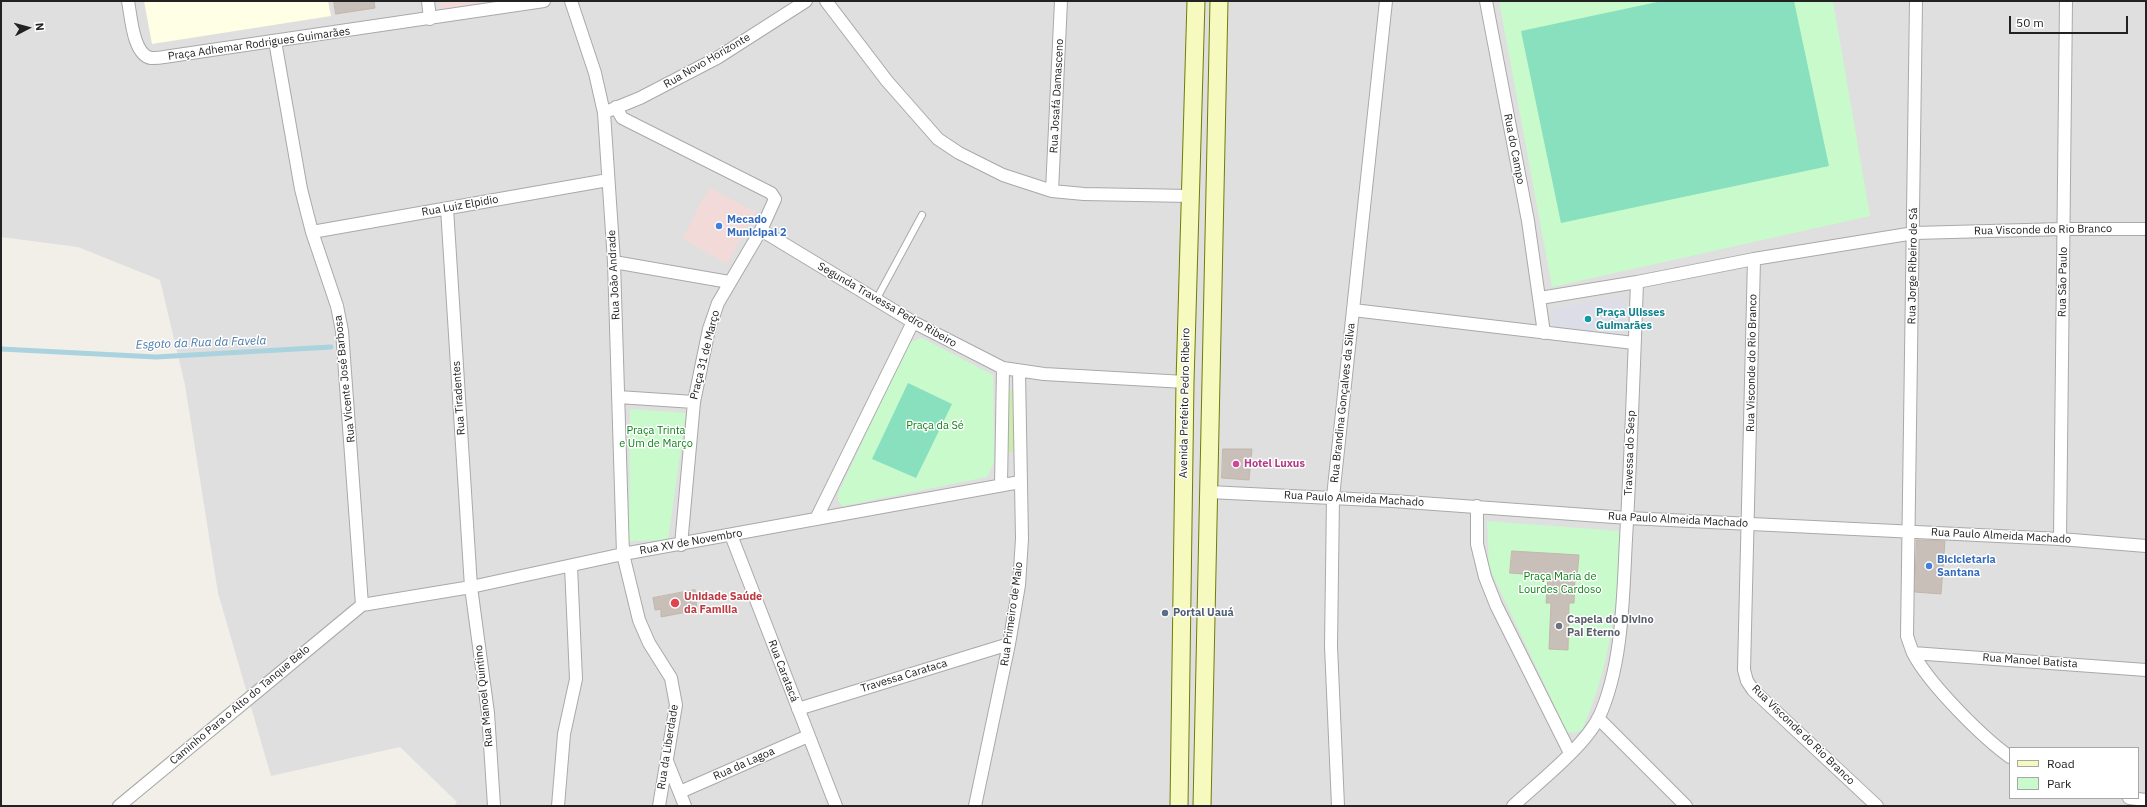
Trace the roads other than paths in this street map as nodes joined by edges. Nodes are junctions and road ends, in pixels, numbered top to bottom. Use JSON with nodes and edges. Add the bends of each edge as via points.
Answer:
{"nodes":[{"id":1,"x":128,"y":1,"type":"edge"},
{"id":2,"x":428,"y":1,"type":"edge"},
{"id":3,"x":544,"y":1,"type":"edge"},
{"id":4,"x":570,"y":1,"type":"edge"},
{"id":5,"x":806,"y":1,"type":"edge"},
{"id":6,"x":826,"y":1,"type":"edge"},
{"id":7,"x":1061,"y":1,"type":"edge"},
{"id":8,"x":1196,"y":1,"type":"edge"},
{"id":9,"x":1219,"y":1,"type":"edge"},
{"id":10,"x":1386,"y":1,"type":"edge"},
{"id":11,"x":1486,"y":1,"type":"edge"},
{"id":12,"x":1916,"y":1,"type":"edge"},
{"id":13,"x":2066,"y":1,"type":"edge"},
{"id":14,"x":430,"y":19,"type":"junction"},
{"id":15,"x":274,"y":41,"type":"junction"},
{"id":16,"x":616,"y":107,"type":"junction"},
{"id":17,"x":604,"y":113,"type":"junction"},
{"id":18,"x":608,"y":180,"type":"junction"},
{"id":19,"x":1052,"y":191,"type":"junction"},
{"id":20,"x":1190,"y":196,"type":"junction"},
{"id":21,"x":1215,"y":196,"type":"junction"},
{"id":22,"x":447,"y":208,"type":"junction"},
{"id":23,"x":922,"y":216,"type":"dead end"},
{"id":24,"x":2064,"y":229,"type":"junction"},
{"id":25,"x":2146,"y":229,"type":"edge"},
{"id":26,"x":761,"y":230,"type":"junction"},
{"id":27,"x":312,"y":232,"type":"junction"},
{"id":28,"x":1914,"y":233,"type":"junction"},
{"id":29,"x":1754,"y":259,"type":"junction"},
{"id":30,"x":614,"y":262,"type":"junction"},
{"id":31,"x":729,"y":282,"type":"junction"},
{"id":32,"x":1637,"y":282,"type":"junction"},
{"id":33,"x":1540,"y":298,"type":"junction"},
{"id":34,"x":876,"y":301,"type":"junction"},
{"id":35,"x":1353,"y":310,"type":"junction"},
{"id":36,"x":913,"y":322,"type":"junction"},
{"id":37,"x":1544,"y":332,"type":"junction"},
{"id":38,"x":1634,"y":344,"type":"junction"},
{"id":39,"x":1003,"y":368,"type":"junction"},
{"id":40,"x":1018,"y":372,"type":"junction"},
{"id":41,"x":1185,"y":382,"type":"junction"},
{"id":42,"x":1212,"y":383,"type":"junction"},
{"id":43,"x":618,"y":397,"type":"junction"},
{"id":44,"x":694,"y":402,"type":"junction"},
{"id":45,"x":1020,"y":482,"type":"junction"},
{"id":46,"x":1001,"y":486,"type":"junction"},
{"id":47,"x":1183,"y":491,"type":"junction"},
{"id":48,"x":1210,"y":492,"type":"junction"},
{"id":49,"x":1333,"y":497,"type":"junction"},
{"id":50,"x":1477,"y":506,"type":"junction"},
{"id":51,"x":1628,"y":518,"type":"junction"},
{"id":52,"x":816,"y":519,"type":"junction"},
{"id":53,"x":1749,"y":524,"type":"junction"},
{"id":54,"x":1909,"y":532,"type":"junction"},
{"id":55,"x":731,"y":535,"type":"junction"},
{"id":56,"x":2060,"y":539,"type":"junction"},
{"id":57,"x":681,"y":545,"type":"junction"},
{"id":58,"x":2146,"y":546,"type":"edge"},
{"id":59,"x":623,"y":554,"type":"junction"},
{"id":60,"x":571,"y":566,"type":"junction"},
{"id":61,"x":471,"y":587,"type":"junction"},
{"id":62,"x":362,"y":605,"type":"junction"},
{"id":63,"x":1010,"y":644,"type":"junction"},
{"id":64,"x":1913,"y":653,"type":"junction"},
{"id":65,"x":2146,"y":670,"type":"edge"},
{"id":66,"x":798,"y":709,"type":"junction"},
{"id":67,"x":1598,"y":718,"type":"junction"},
{"id":68,"x":808,"y":736,"type":"junction"},
{"id":69,"x":1570,"y":753,"type":"junction"},
{"id":70,"x":2009,"y":756,"type":"edge"},
{"id":71,"x":667,"y":761,"type":"junction"},
{"id":72,"x":680,"y":792,"type":"junction"},
{"id":73,"x":120,"y":806,"type":"edge"},
{"id":74,"x":494,"y":806,"type":"edge"},
{"id":75,"x":558,"y":806,"type":"edge"},
{"id":76,"x":659,"y":806,"type":"edge"},
{"id":77,"x":685,"y":806,"type":"edge"},
{"id":78,"x":836,"y":806,"type":"edge"},
{"id":79,"x":975,"y":806,"type":"edge"},
{"id":80,"x":1179,"y":806,"type":"edge"},
{"id":81,"x":1202,"y":806,"type":"edge"},
{"id":82,"x":1338,"y":806,"type":"edge"},
{"id":83,"x":1513,"y":806,"type":"edge"},
{"id":84,"x":1686,"y":806,"type":"edge"},
{"id":85,"x":1877,"y":806,"type":"edge"}],
"edges":[{"from":1,"to":15,"type":"street","name":"Praça Adhemar Rodrigues Guimarães","via":[[136,43],[146,56],[151,58]]},
{"from":2,"to":14,"type":"street"},
{"from":3,"to":14,"type":"street","name":"Praça Adhemar Rodrigues Guimarães"},
{"from":4,"to":17,"type":"street","name":"Rua João Andrade","via":[[595,73]]},
{"from":5,"to":16,"type":"street","name":"Rua Novo Horizonte","via":[[717,58],[640,98]]},
{"from":6,"to":19,"type":"street","via":[[887,81],[938,138],[959,153],[1003,175]]},
{"from":7,"to":19,"type":"street","name":"Rua Josafá Damasceno"},
{"from":8,"to":20,"type":"main road","name":"Avenida Prefeito Pedro Ribeiro"},
{"from":9,"to":21,"type":"main road"},
{"from":10,"to":35,"type":"street","name":"Rua Brandina Gonçalves da Silva"},
{"from":11,"to":33,"type":"street","name":"Rua do Campo"},
{"from":12,"to":28,"type":"street","name":"Rua Jorge Ribeiro de Sá"},
{"from":13,"to":24,"type":"street","name":"Rua São Paulo"},
{"from":14,"to":15,"type":"street","name":"Praça Adhemar Rodrigues Guimarães"},
{"from":15,"to":27,"type":"street","name":"Rua Vicente José Barbosa","via":[[301,190]]},
{"from":16,"to":17,"type":"street","name":"Rua Novo Horizonte"},
{"from":16,"to":26,"type":"street","name":"Praça 31 de Março","via":[[622,118],[774,196],[775,203]]},
{"from":17,"to":18,"type":"street","name":"Rua João Andrade"},
{"from":18,"to":22,"type":"street","name":"Rua Luiz Elpidio"},
{"from":18,"to":30,"type":"street","name":"Rua João Andrade"},
{"from":19,"to":20,"type":"street"},
{"from":20,"to":21,"type":"main road"},
{"from":20,"to":41,"type":"main road","name":"Avenida Prefeito Pedro Ribeiro"},
{"from":21,"to":42,"type":"main road"},
{"from":22,"to":27,"type":"street","name":"Rua Luiz Elpidio"},
{"from":22,"to":61,"type":"street","name":"Rua Tiradentes"},
{"from":23,"to":34,"type":"lane"},
{"from":24,"to":25,"type":"street","name":"Rua Visconde do Rio Branco"},
{"from":24,"to":28,"type":"street","name":"Rua Visconde do Rio Branco"},
{"from":24,"to":56,"type":"street","name":"Rua São Paulo"},
{"from":26,"to":31,"type":"street","name":"Praça 31 de Março"},
{"from":26,"to":34,"type":"street","name":"Segunda Travessa Pedro Ribeiro"},
{"from":27,"to":62,"type":"street","name":"Rua Vicente José Barbosa","via":[[337,306],[342,331]]},
{"from":28,"to":29,"type":"street","name":"Rua Visconde do Rio Branco"},
{"from":28,"to":54,"type":"street","name":"Rua Jorge Ribeiro de Sá"},
{"from":29,"to":32,"type":"street"},
{"from":29,"to":53,"type":"street","name":"Rua Visconde do Rio Branco"},
{"from":30,"to":31,"type":"street"},
{"from":30,"to":43,"type":"street","name":"Rua João Andrade"},
{"from":31,"to":44,"type":"street","name":"Praça 31 de Março","via":[[709,329]]},
{"from":32,"to":33,"type":"street"},
{"from":32,"to":38,"type":"street","name":"Travessa do Sesp"},
{"from":33,"to":37,"type":"street","name":"Rua do Campo"},
{"from":34,"to":36,"type":"street","name":"Segunda Travessa Pedro Ribeiro"},
{"from":35,"to":37,"type":"street"},
{"from":35,"to":49,"type":"street","name":"Rua Brandina Gonçalves da Silva"},
{"from":36,"to":39,"type":"street","name":"Segunda Travessa Pedro Ribeiro"},
{"from":36,"to":52,"type":"street"},
{"from":37,"to":38,"type":"street"},
{"from":38,"to":51,"type":"street","name":"Travessa do Sesp"},
{"from":39,"to":40,"type":"street","name":"Segunda Travessa Pedro Ribeiro"},
{"from":39,"to":46,"type":"street"},
{"from":40,"to":41,"type":"street","name":"Segunda Travessa Pedro Ribeiro"},
{"from":40,"to":45,"type":"street","name":"Rua Primeiro de Maio"},
{"from":41,"to":42,"type":"main road"},
{"from":41,"to":47,"type":"main road","name":"Avenida Prefeito Pedro Ribeiro"},
{"from":42,"to":48,"type":"main road"},
{"from":43,"to":44,"type":"street"},
{"from":43,"to":59,"type":"street","name":"Rua João Andrade"},
{"from":44,"to":57,"type":"street","name":"Praça 31 de Março"},
{"from":45,"to":46,"type":"street","name":"Rua XV de Novembro"},
{"from":45,"to":63,"type":"street","name":"Rua Primeiro de Maio","via":[[1022,546]]},
{"from":46,"to":52,"type":"street","name":"Rua XV de Novembro"},
{"from":47,"to":48,"type":"main road"},
{"from":47,"to":80,"type":"main road","name":"Avenida Prefeito Pedro Ribeiro"},
{"from":48,"to":49,"type":"street","name":"Rua Paulo Almeida Machado"},
{"from":48,"to":81,"type":"main road"},
{"from":49,"to":50,"type":"street","name":"Rua Paulo Almeida Machado"},
{"from":49,"to":82,"type":"street","name":"Rua Brandina Gonçalves da Silva","via":[[1331,646]]},
{"from":50,"to":51,"type":"street","name":"Rua Paulo Almeida Machado"},
{"from":50,"to":69,"type":"street","via":[[1477,544],[1485,577],[1496,605]]},
{"from":51,"to":53,"type":"street","name":"Rua Paulo Almeida Machado"},
{"from":51,"to":67,"type":"street","name":"Travessa do Sesp","via":[[1617,653],[1608,694]]},
{"from":52,"to":55,"type":"street","name":"Rua XV de Novembro"},
{"from":53,"to":54,"type":"street","name":"Rua Paulo Almeida Machado"},
{"from":53,"to":85,"type":"street","name":"Rua Visconde do Rio Branco","via":[[1744,658],[1747,681],[1753,690]]},
{"from":54,"to":56,"type":"street","name":"Rua Paulo Almeida Machado"},
{"from":54,"to":64,"type":"street","via":[[1907,636]]},
{"from":55,"to":57,"type":"street","name":"Rua XV de Novembro"},
{"from":55,"to":66,"type":"street","name":"Rua Caratacá"},
{"from":56,"to":58,"type":"street","name":"Rua Paulo Almeida Machado"},
{"from":57,"to":59,"type":"street","name":"Rua XV de Novembro"},
{"from":59,"to":60,"type":"street","name":"Rua XV de Novembro"},
{"from":59,"to":71,"type":"street","name":"Rua da Liberdade","via":[[638,620],[671,678],[674,690],[676,705]]},
{"from":60,"to":61,"type":"street","name":"Rua XV de Novembro"},
{"from":60,"to":75,"type":"street","via":[[576,679],[564,734]]},
{"from":61,"to":62,"type":"street","name":"Rua XV de Novembro"},
{"from":61,"to":74,"type":"street","name":"Rua Manoel Quintino","via":[[488,713]]},
{"from":62,"to":73,"type":"street","name":"Caminho Para o Alto do Tanque Belo"},
{"from":63,"to":66,"type":"street","name":"Travessa Carataca"},
{"from":63,"to":79,"type":"street","name":"Rua Primeiro de Maio"},
{"from":64,"to":65,"type":"street","name":"Rua Manoel Batista"},
{"from":64,"to":70,"type":"street","via":[[1931,678],[1977,729]]},
{"from":66,"to":68,"type":"street","name":"Rua Caratacá"},
{"from":67,"to":69,"type":"street","name":"Travessa do Sesp","via":[[1588,734]]},
{"from":67,"to":84,"type":"street"},
{"from":68,"to":72,"type":"street","name":"Rua da Lagoa"},
{"from":68,"to":78,"type":"street","name":"Rua Caratacá"},
{"from":69,"to":83,"type":"street","name":"Travessa do Sesp"},
{"from":71,"to":72,"type":"street"},
{"from":71,"to":76,"type":"street","name":"Rua da Liberdade"},
{"from":72,"to":77,"type":"street"}]}
